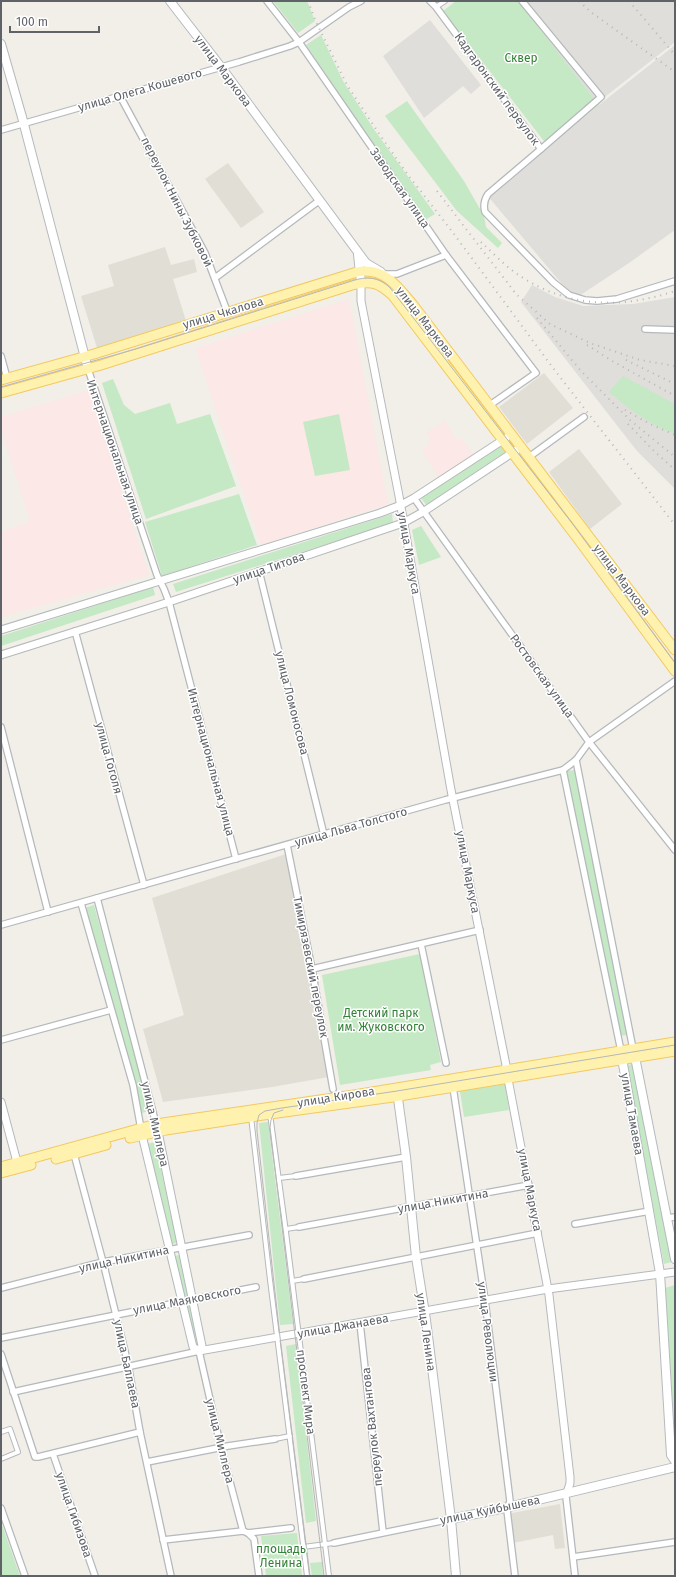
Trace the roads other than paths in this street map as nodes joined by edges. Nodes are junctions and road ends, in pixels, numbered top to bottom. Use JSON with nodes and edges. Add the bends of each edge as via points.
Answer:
{"nodes":[{"id":1,"x":170,"y":1,"type":"edge"},
{"id":2,"x":267,"y":1,"type":"edge"},
{"id":3,"x":361,"y":1,"type":"edge"},
{"id":4,"x":430,"y":1,"type":"edge"},
{"id":5,"x":445,"y":1,"type":"edge"},
{"id":6,"x":522,"y":1,"type":"edge"},
{"id":7,"x":436,"y":7,"type":"junction"},
{"id":8,"x":299,"y":42,"type":"junction"},
{"id":9,"x":1,"y":44,"type":"edge"},
{"id":10,"x":221,"y":67,"type":"junction"},
{"id":11,"x":120,"y":96,"type":"junction"},
{"id":12,"x":24,"y":124,"type":"junction"},
{"id":13,"x":1,"y":130,"type":"edge"},
{"id":14,"x":541,"y":149,"type":"junction"},
{"id":15,"x":320,"y":200,"type":"junction"},
{"id":16,"x":357,"y":251,"type":"junction"},
{"id":17,"x":446,"y":255,"type":"junction"},
{"id":18,"x":360,"y":271,"type":"junction"},
{"id":19,"x":384,"y":274,"type":"junction"},
{"id":20,"x":215,"y":278,"type":"junction"},
{"id":21,"x":675,"y":281,"type":"edge"},
{"id":22,"x":361,"y":283,"type":"junction"},
{"id":23,"x":227,"y":311,"type":"junction"},
{"id":24,"x":645,"y":329,"type":"dead end"},
{"id":25,"x":675,"y":330,"type":"edge"},
{"id":26,"x":1,"y":356,"type":"edge"},
{"id":27,"x":84,"y":356,"type":"junction"},
{"id":28,"x":88,"y":369,"type":"junction"},
{"id":29,"x":4,"y":379,"type":"edge"},
{"id":30,"x":1,"y":393,"type":"edge"},
{"id":31,"x":490,"y":405,"type":"junction"},
{"id":32,"x":584,"y":417,"type":"dead end"},
{"id":33,"x":512,"y":435,"type":"junction"},
{"id":34,"x":503,"y":440,"type":"junction"},
{"id":35,"x":521,"y":447,"type":"junction"},
{"id":36,"x":512,"y":453,"type":"junction"},
{"id":37,"x":528,"y":457,"type":"junction"},
{"id":38,"x":414,"y":498,"type":"junction"},
{"id":39,"x":401,"y":505,"type":"junction"},
{"id":40,"x":423,"y":512,"type":"junction"},
{"id":41,"x":403,"y":523,"type":"junction"},
{"id":42,"x":259,"y":571,"type":"junction"},
{"id":43,"x":160,"y":580,"type":"junction"},
{"id":44,"x":168,"y":602,"type":"junction"},
{"id":45,"x":1,"y":630,"type":"edge"},
{"id":46,"x":74,"y":631,"type":"junction"},
{"id":47,"x":675,"y":650,"type":"edge"},
{"id":48,"x":1,"y":655,"type":"edge"},
{"id":49,"x":675,"y":671,"type":"edge"},
{"id":50,"x":675,"y":681,"type":"edge"},
{"id":51,"x":1,"y":727,"type":"edge"},
{"id":52,"x":589,"y":742,"type":"junction"},
{"id":53,"x":576,"y":760,"type":"junction"},
{"id":54,"x":563,"y":770,"type":"junction"},
{"id":55,"x":453,"y":798,"type":"junction"},
{"id":56,"x":324,"y":835,"type":"junction"},
{"id":57,"x":287,"y":845,"type":"junction"},
{"id":58,"x":675,"y":850,"type":"edge"},
{"id":59,"x":236,"y":859,"type":"junction"},
{"id":60,"x":144,"y":885,"type":"junction"},
{"id":61,"x":96,"y":898,"type":"junction"},
{"id":62,"x":80,"y":903,"type":"junction"},
{"id":63,"x":48,"y":912,"type":"junction"},
{"id":64,"x":1,"y":925,"type":"edge"},
{"id":65,"x":480,"y":930,"type":"junction"},
{"id":66,"x":422,"y":944,"type":"junction"},
{"id":67,"x":312,"y":969,"type":"junction"},
{"id":68,"x":111,"y":1010,"type":"junction"},
{"id":69,"x":1,"y":1040,"type":"edge"},
{"id":70,"x":675,"y":1042,"type":"edge"},
{"id":71,"x":675,"y":1051,"type":"edge"},
{"id":72,"x":634,"y":1053,"type":"junction"},
{"id":73,"x":622,"y":1055,"type":"junction"},
{"id":74,"x":446,"y":1063,"type":"dead end"},
{"id":75,"x":508,"y":1074,"type":"junction"},
{"id":76,"x":453,"y":1087,"type":"junction"},
{"id":77,"x":333,"y":1089,"type":"dead end"},
{"id":78,"x":397,"y":1092,"type":"junction"},
{"id":79,"x":1,"y":1102,"type":"edge"},
{"id":80,"x":270,"y":1114,"type":"junction"},
{"id":81,"x":251,"y":1116,"type":"junction"},
{"id":82,"x":157,"y":1128,"type":"junction"},
{"id":83,"x":142,"y":1132,"type":"junction"},
{"id":84,"x":74,"y":1154,"type":"junction"},
{"id":85,"x":406,"y":1157,"type":"junction"},
{"id":86,"x":18,"y":1165,"type":"junction"},
{"id":87,"x":1,"y":1167,"type":"edge"},
{"id":88,"x":1,"y":1173,"type":"edge"},
{"id":89,"x":296,"y":1176,"type":"joint"},
{"id":90,"x":279,"y":1178,"type":"junction"},
{"id":91,"x":529,"y":1185,"type":"junction"},
{"id":92,"x":469,"y":1197,"type":"junction"},
{"id":93,"x":411,"y":1207,"type":"junction"},
{"id":94,"x":650,"y":1211,"type":"junction"},
{"id":95,"x":671,"y":1218,"type":"edge"},
{"id":96,"x":574,"y":1224,"type":"dead end"},
{"id":97,"x":299,"y":1227,"type":"joint"},
{"id":98,"x":286,"y":1229,"type":"junction"},
{"id":99,"x":538,"y":1233,"type":"junction"},
{"id":100,"x":249,"y":1235,"type":"dead end"},
{"id":101,"x":476,"y":1245,"type":"junction"},
{"id":102,"x":181,"y":1247,"type":"junction"},
{"id":103,"x":170,"y":1249,"type":"junction"},
{"id":104,"x":416,"y":1257,"type":"junction"},
{"id":105,"x":675,"y":1259,"type":"edge"},
{"id":106,"x":103,"y":1262,"type":"junction"},
{"id":107,"x":675,"y":1272,"type":"edge"},
{"id":108,"x":660,"y":1273,"type":"junction"},
{"id":109,"x":304,"y":1279,"type":"joint"},
{"id":110,"x":292,"y":1281,"type":"junction"},
{"id":111,"x":256,"y":1287,"type":"dead end"},
{"id":112,"x":1,"y":1288,"type":"edge"},
{"id":113,"x":548,"y":1289,"type":"junction"},
{"id":114,"x":193,"y":1300,"type":"junction"},
{"id":115,"x":485,"y":1300,"type":"junction"},
{"id":116,"x":182,"y":1302,"type":"junction"},
{"id":117,"x":424,"y":1312,"type":"junction"},
{"id":118,"x":117,"y":1314,"type":"junction"},
{"id":119,"x":360,"y":1323,"type":"junction"},
{"id":120,"x":299,"y":1334,"type":"junction"},
{"id":121,"x":1,"y":1338,"type":"edge"},
{"id":122,"x":277,"y":1338,"type":"junction"},
{"id":123,"x":199,"y":1352,"type":"junction"},
{"id":124,"x":1,"y":1354,"type":"edge"},
{"id":125,"x":129,"y":1366,"type":"junction"},
{"id":126,"x":13,"y":1392,"type":"junction"},
{"id":127,"x":1,"y":1432,"type":"edge"},
{"id":128,"x":140,"y":1432,"type":"junction"},
{"id":129,"x":290,"y":1436,"type":"junction"},
{"id":130,"x":275,"y":1439,"type":"joint"},
{"id":131,"x":221,"y":1448,"type":"junction"},
{"id":132,"x":53,"y":1454,"type":"junction"},
{"id":133,"x":1,"y":1459,"type":"edge"},
{"id":134,"x":675,"y":1461,"type":"edge"},
{"id":135,"x":147,"y":1462,"type":"junction"},
{"id":136,"x":675,"y":1467,"type":"edge"},
{"id":137,"x":567,"y":1493,"type":"junction"},
{"id":138,"x":509,"y":1507,"type":"junction"},
{"id":139,"x":1,"y":1508,"type":"edge"},
{"id":140,"x":451,"y":1519,"type":"junction"},
{"id":141,"x":300,"y":1527,"type":"junction"},
{"id":142,"x":291,"y":1528,"type":"joint"},
{"id":143,"x":245,"y":1532,"type":"junction"},
{"id":144,"x":383,"y":1532,"type":"junction"},
{"id":145,"x":163,"y":1540,"type":"junction"},
{"id":146,"x":675,"y":1542,"type":"edge"},
{"id":147,"x":334,"y":1543,"type":"joint"},
{"id":148,"x":325,"y":1544,"type":"junction"},
{"id":149,"x":303,"y":1547,"type":"junction"},
{"id":150,"x":573,"y":1557,"type":"junction"},
{"id":151,"x":25,"y":1576,"type":"edge"},
{"id":152,"x":95,"y":1576,"type":"edge"},
{"id":153,"x":171,"y":1576,"type":"edge"},
{"id":154,"x":259,"y":1576,"type":"edge"},
{"id":155,"x":307,"y":1576,"type":"edge"},
{"id":156,"x":329,"y":1576,"type":"edge"},
{"id":157,"x":456,"y":1576,"type":"edge"},
{"id":158,"x":515,"y":1576,"type":"edge"},
{"id":159,"x":575,"y":1576,"type":"edge"}],
"edges":[{"from":1,"to":10,"type":"main road","name":"улица Маркова"},
{"from":2,"to":8,"type":"street","name":"Заводская улица"},
{"from":3,"to":8,"type":"street","name":"улица Олега Кошевого"},
{"from":4,"to":7,"type":"street","name":"Кадгаронский переулок"},
{"from":5,"to":7,"type":"street"},
{"from":6,"to":14,"type":"street","name":"Кадгаронский переулок","via":[[601,97]]},
{"from":7,"to":14,"type":"street","name":"Кадгаронский переулок"},
{"from":8,"to":10,"type":"street","name":"улица Олега Кошевого"},
{"from":8,"to":17,"type":"street","name":"Заводская улица"},
{"from":9,"to":12,"type":"main road","name":"Интернациональная улица"},
{"from":10,"to":11,"type":"street","name":"улица Олега Кошевого"},
{"from":10,"to":15,"type":"main road","name":"улица Маркова"},
{"from":11,"to":12,"type":"street","name":"улица Олега Кошевого"},
{"from":11,"to":20,"type":"street","name":"переулок Нины Зубковой","via":[[205,253]]},
{"from":12,"to":13,"type":"street","name":"улица Олега Кошевого"},
{"from":12,"to":27,"type":"main road","name":"Интернациональная улица"},
{"from":14,"to":21,"type":"street","via":[[488,194],[483,206],[485,212],[552,282],[569,295],[597,301],[617,299]]},
{"from":15,"to":16,"type":"main road","name":"улица Маркова"},
{"from":15,"to":20,"type":"street"},
{"from":16,"to":18,"type":"main road","name":"улица Маркуса"},
{"from":16,"to":19,"type":"main road","name":"улица Маркова","via":[[366,263]]},
{"from":17,"to":19,"type":"street","name":"улица Чкалова","via":[[397,274]]},
{"from":17,"to":31,"type":"street","name":"Заводская улица","via":[[536,373]]},
{"from":18,"to":19,"type":"main road","name":"улица Чкалова"},
{"from":18,"to":22,"type":"main road","name":"улица Маркуса"},
{"from":18,"to":23,"type":"main road","name":"улица Чкалова"},
{"from":19,"to":31,"type":"main road","name":"улица Маркова","via":[[414,306]]},
{"from":20,"to":23,"type":"street","name":"переулок Нины Зубковой"},
{"from":22,"to":28,"type":"main road","name":"улица Чкалова"},
{"from":22,"to":34,"type":"main road","name":"улица Маркова","via":[[381,286],[393,296]]},
{"from":22,"to":39,"type":"street","name":"улица Маркуса","via":[[361,301]]},
{"from":23,"to":27,"type":"main road","name":"улица Чкалова"},
{"from":24,"to":25,"type":"street"},
{"from":26,"to":29,"type":"street"},
{"from":27,"to":28,"type":"main road","name":"Интернациональная улица"},
{"from":27,"to":29,"type":"main road","name":"улица Чкалова"},
{"from":28,"to":30,"type":"main road","name":"улица Чкалова"},
{"from":28,"to":43,"type":"street","name":"Интернациональная улица"},
{"from":31,"to":33,"type":"main road","name":"улица Маркова"},
{"from":32,"to":37,"type":"street"},
{"from":33,"to":34,"type":"street","name":"улица Титова"},
{"from":33,"to":35,"type":"main road","name":"улица Маркова"},
{"from":34,"to":36,"type":"main road","name":"улица Маркова"},
{"from":34,"to":38,"type":"street","name":"улица Титова"},
{"from":35,"to":36,"type":"street","name":"улица Титова"},
{"from":35,"to":37,"type":"main road","name":"улица Маркова"},
{"from":36,"to":40,"type":"street","name":"улица Титова"},
{"from":36,"to":49,"type":"main road","name":"улица Маркова"},
{"from":37,"to":47,"type":"main road","name":"улица Маркова"},
{"from":38,"to":39,"type":"street","name":"улица Титова"},
{"from":38,"to":40,"type":"street","name":"Ростовская улица"},
{"from":39,"to":41,"type":"street","name":"улица Маркуса"},
{"from":39,"to":43,"type":"street","name":"улица Титова"},
{"from":40,"to":41,"type":"street","name":"улица Титова"},
{"from":40,"to":52,"type":"street","name":"Ростовская улица"},
{"from":41,"to":42,"type":"street","name":"улица Титова"},
{"from":41,"to":55,"type":"street","name":"улица Маркуса"},
{"from":42,"to":44,"type":"street","name":"улица Титова"},
{"from":42,"to":56,"type":"street","name":"улица Ломоносова"},
{"from":43,"to":44,"type":"street","name":"Интернациональная улица"},
{"from":43,"to":45,"type":"street","name":"улица Титова"},
{"from":44,"to":46,"type":"street","name":"улица Титова"},
{"from":44,"to":59,"type":"street","name":"Интернациональная улица"},
{"from":46,"to":48,"type":"street","name":"улица Титова"},
{"from":46,"to":60,"type":"street","name":"улица Гоголя"},
{"from":50,"to":52,"type":"street","name":"улица Льва Толстого"},
{"from":51,"to":63,"type":"street"},
{"from":52,"to":53,"type":"street","name":"улица Льва Толстого"},
{"from":52,"to":58,"type":"street","name":"Ростовская улица"},
{"from":53,"to":54,"type":"street","name":"улица Льва Толстого"},
{"from":53,"to":72,"type":"street","name":"улица Тамаева"},
{"from":54,"to":55,"type":"street","name":"улица Льва Толстого"},
{"from":54,"to":73,"type":"street","name":"улица Тамаева"},
{"from":55,"to":56,"type":"street","name":"улица Льва Толстого"},
{"from":55,"to":65,"type":"street","name":"улица Маркуса"},
{"from":56,"to":57,"type":"street","name":"улица Льва Толстого"},
{"from":57,"to":59,"type":"street","name":"улица Льва Толстого"},
{"from":57,"to":67,"type":"street","name":"Тимирязевский переулок"},
{"from":59,"to":60,"type":"street","name":"улица Льва Толстого"},
{"from":60,"to":61,"type":"street","name":"улица Льва Толстого"},
{"from":61,"to":62,"type":"street","name":"улица Льва Толстого"},
{"from":61,"to":82,"type":"street","name":"улица Миллера"},
{"from":62,"to":63,"type":"street","name":"улица Льва Толстого"},
{"from":62,"to":68,"type":"street","name":"улица Миллера"},
{"from":63,"to":64,"type":"street","name":"улица Льва Толстого"},
{"from":65,"to":66,"type":"street"},
{"from":65,"to":75,"type":"street","name":"улица Маркуса"},
{"from":66,"to":67,"type":"street"},
{"from":66,"to":74,"type":"street"},
{"from":67,"to":77,"type":"street","name":"Тимирязевский переулок"},
{"from":68,"to":69,"type":"street"},
{"from":68,"to":83,"type":"street","name":"улица Миллера","via":[[133,1085]]},
{"from":70,"to":72,"type":"main road","name":"улица Кирова"},
{"from":71,"to":72,"type":"main road","name":"улица Кирова"},
{"from":72,"to":73,"type":"main road","name":"улица Кирова"},
{"from":72,"to":95,"type":"main road","name":"улица Тамаева"},
{"from":73,"to":75,"type":"main road","name":"улица Кирова"},
{"from":73,"to":94,"type":"main road","name":"улица Тамаева"},
{"from":75,"to":76,"type":"main road","name":"улица Кирова"},
{"from":75,"to":78,"type":"main road","name":"улица Кирова"},
{"from":75,"to":91,"type":"street","name":"улица Маркуса"},
{"from":76,"to":78,"type":"main road","name":"улица Кирова"},
{"from":76,"to":92,"type":"street","name":"улица Революции"},
{"from":78,"to":80,"type":"main road","name":"улица Кирова"},
{"from":78,"to":82,"type":"main road","name":"улица Кирова"},
{"from":78,"to":85,"type":"main road","name":"улица Ленина"},
{"from":79,"to":86,"type":"street"},
{"from":80,"to":81,"type":"main road","name":"улица Кирова"},
{"from":80,"to":90,"type":"street","name":"проспект Мира"},
{"from":81,"to":82,"type":"main road","name":"улица Кирова"},
{"from":81,"to":122,"type":"street","name":"проспект Мира"},
{"from":82,"to":83,"type":"main road","name":"улица Кирова"},
{"from":82,"to":102,"type":"street","name":"улица Миллера"},
{"from":83,"to":84,"type":"main road","name":"улица Кирова"},
{"from":83,"to":86,"type":"main road","name":"улица Кирова"},
{"from":83,"to":103,"type":"street","name":"улица Миллера"},
{"from":84,"to":86,"type":"main road","name":"улица Кирова"},
{"from":84,"to":106,"type":"street","name":"улица Баллаева"},
{"from":85,"to":89,"type":"street"},
{"from":85,"to":93,"type":"main road","name":"улица Ленина"},
{"from":86,"to":87,"type":"main road","name":"улица Кирова"},
{"from":86,"to":88,"type":"main road","name":"улица Кирова"},
{"from":89,"to":90,"type":"street"},
{"from":90,"to":98,"type":"street","name":"проспект Мира"},
{"from":91,"to":92,"type":"street","name":"улица Никитина"},
{"from":91,"to":99,"type":"street","name":"улица Маркуса"},
{"from":92,"to":93,"type":"street","name":"улица Никитина"},
{"from":92,"to":101,"type":"street","name":"улица Революции"},
{"from":93,"to":97,"type":"street","name":"улица Никитина"},
{"from":93,"to":104,"type":"main road","name":"улица Ленина"},
{"from":94,"to":96,"type":"street"},
{"from":94,"to":108,"type":"main road","name":"улица Тамаева"},
{"from":95,"to":105,"type":"main road","name":"улица Тамаева"},
{"from":97,"to":98,"type":"street","name":"улица Никитина"},
{"from":98,"to":110,"type":"street","name":"проспект Мира"},
{"from":99,"to":101,"type":"street"},
{"from":99,"to":113,"type":"street","name":"улица Маркуса"},
{"from":100,"to":102,"type":"street","name":"улица Никитина"},
{"from":101,"to":104,"type":"street"},
{"from":101,"to":115,"type":"street","name":"улица Революции"},
{"from":102,"to":103,"type":"street","name":"улица Никитина"},
{"from":102,"to":114,"type":"street","name":"улица Миллера"},
{"from":103,"to":106,"type":"street","name":"улица Никитина"},
{"from":103,"to":116,"type":"street","name":"улица Миллера"},
{"from":104,"to":109,"type":"street"},
{"from":104,"to":117,"type":"main road","name":"улица Ленина"},
{"from":106,"to":112,"type":"street","name":"улица Никитина"},
{"from":106,"to":118,"type":"street","name":"улица Баллаева"},
{"from":107,"to":108,"type":"street","name":"улица Джанаева"},
{"from":108,"to":113,"type":"street","name":"улица Джанаева"},
{"from":108,"to":134,"type":"main road","name":"улица Тамаева","via":[[671,1455]]},
{"from":109,"to":110,"type":"street"},
{"from":110,"to":120,"type":"street","name":"проспект Мира"},
{"from":111,"to":114,"type":"street","name":"улица Маяковского"},
{"from":113,"to":115,"type":"street","name":"улица Джанаева"},
{"from":113,"to":137,"type":"street","name":"улица Маркуса","via":[[570,1477]]},
{"from":114,"to":116,"type":"street","name":"улица Маяковского"},
{"from":114,"to":123,"type":"street","name":"улица Миллера","via":[[202,1346]]},
{"from":115,"to":117,"type":"street","name":"улица Джанаева"},
{"from":115,"to":138,"type":"street","name":"улица Революции"},
{"from":116,"to":118,"type":"street","name":"улица Маяковского"},
{"from":116,"to":123,"type":"street","name":"улица Миллера","via":[[193,1347]]},
{"from":117,"to":119,"type":"street","name":"улица Джанаева"},
{"from":117,"to":140,"type":"main road","name":"улица Ленина"},
{"from":118,"to":121,"type":"street","name":"улица Маяковского"},
{"from":118,"to":125,"type":"street","name":"улица Баллаева"},
{"from":119,"to":120,"type":"street","name":"улица Джанаева"},
{"from":119,"to":144,"type":"street","name":"переулок Вахтангова"},
{"from":120,"to":122,"type":"street","name":"улица Джанаева"},
{"from":120,"to":148,"type":"street","name":"проспект Мира"},
{"from":122,"to":123,"type":"street","name":"улица Джанаева"},
{"from":122,"to":129,"type":"street","name":"проспект Мира"},
{"from":123,"to":125,"type":"street","name":"улица Джанаева"},
{"from":123,"to":131,"type":"street","name":"улица Миллера"},
{"from":124,"to":126,"type":"street"},
{"from":125,"to":126,"type":"street","name":"улица Джанаева"},
{"from":125,"to":128,"type":"street","name":"улица Баллаева"},
{"from":126,"to":132,"type":"street","via":[[34,1455],[38,1458]]},
{"from":127,"to":133,"type":"street","via":[[10,1429],[18,1452]]},
{"from":128,"to":132,"type":"street"},
{"from":128,"to":135,"type":"street","name":"улица Баллаева"},
{"from":129,"to":130,"type":"street"},
{"from":129,"to":141,"type":"street","name":"проспект Мира"},
{"from":130,"to":131,"type":"street"},
{"from":131,"to":135,"type":"street"},
{"from":131,"to":143,"type":"street","name":"улица Миллера"},
{"from":132,"to":152,"type":"street","name":"улица Гибизова"},
{"from":135,"to":145,"type":"street","name":"улица Баллаева"},
{"from":136,"to":137,"type":"main road","name":"улица Куйбышева"},
{"from":137,"to":138,"type":"main road","name":"улица Куйбышева"},
{"from":137,"to":150,"type":"street"},
{"from":138,"to":140,"type":"main road","name":"улица Куйбышева"},
{"from":138,"to":158,"type":"street","name":"улица Революции","via":[[507,1510]]},
{"from":139,"to":151,"type":"street"},
{"from":140,"to":144,"type":"street","name":"улица Куйбышева"},
{"from":140,"to":157,"type":"main road","name":"улица Ленина"},
{"from":141,"to":142,"type":"street"},
{"from":141,"to":149,"type":"street","name":"проспект Мира"},
{"from":142,"to":143,"type":"street"},
{"from":143,"to":145,"type":"street"},
{"from":143,"to":154,"type":"street","via":[[254,1539]]},
{"from":144,"to":147,"type":"street","name":"улица Куйбышева"},
{"from":145,"to":153,"type":"street","name":"улица Баллаева"},
{"from":146,"to":150,"type":"street"},
{"from":147,"to":148,"type":"street","name":"улица Куйбышева"},
{"from":148,"to":149,"type":"street","name":"улица Куйбышева"},
{"from":148,"to":156,"type":"street","name":"проспект Мира"},
{"from":149,"to":155,"type":"street","name":"проспект Мира"},
{"from":150,"to":159,"type":"street"}]}
